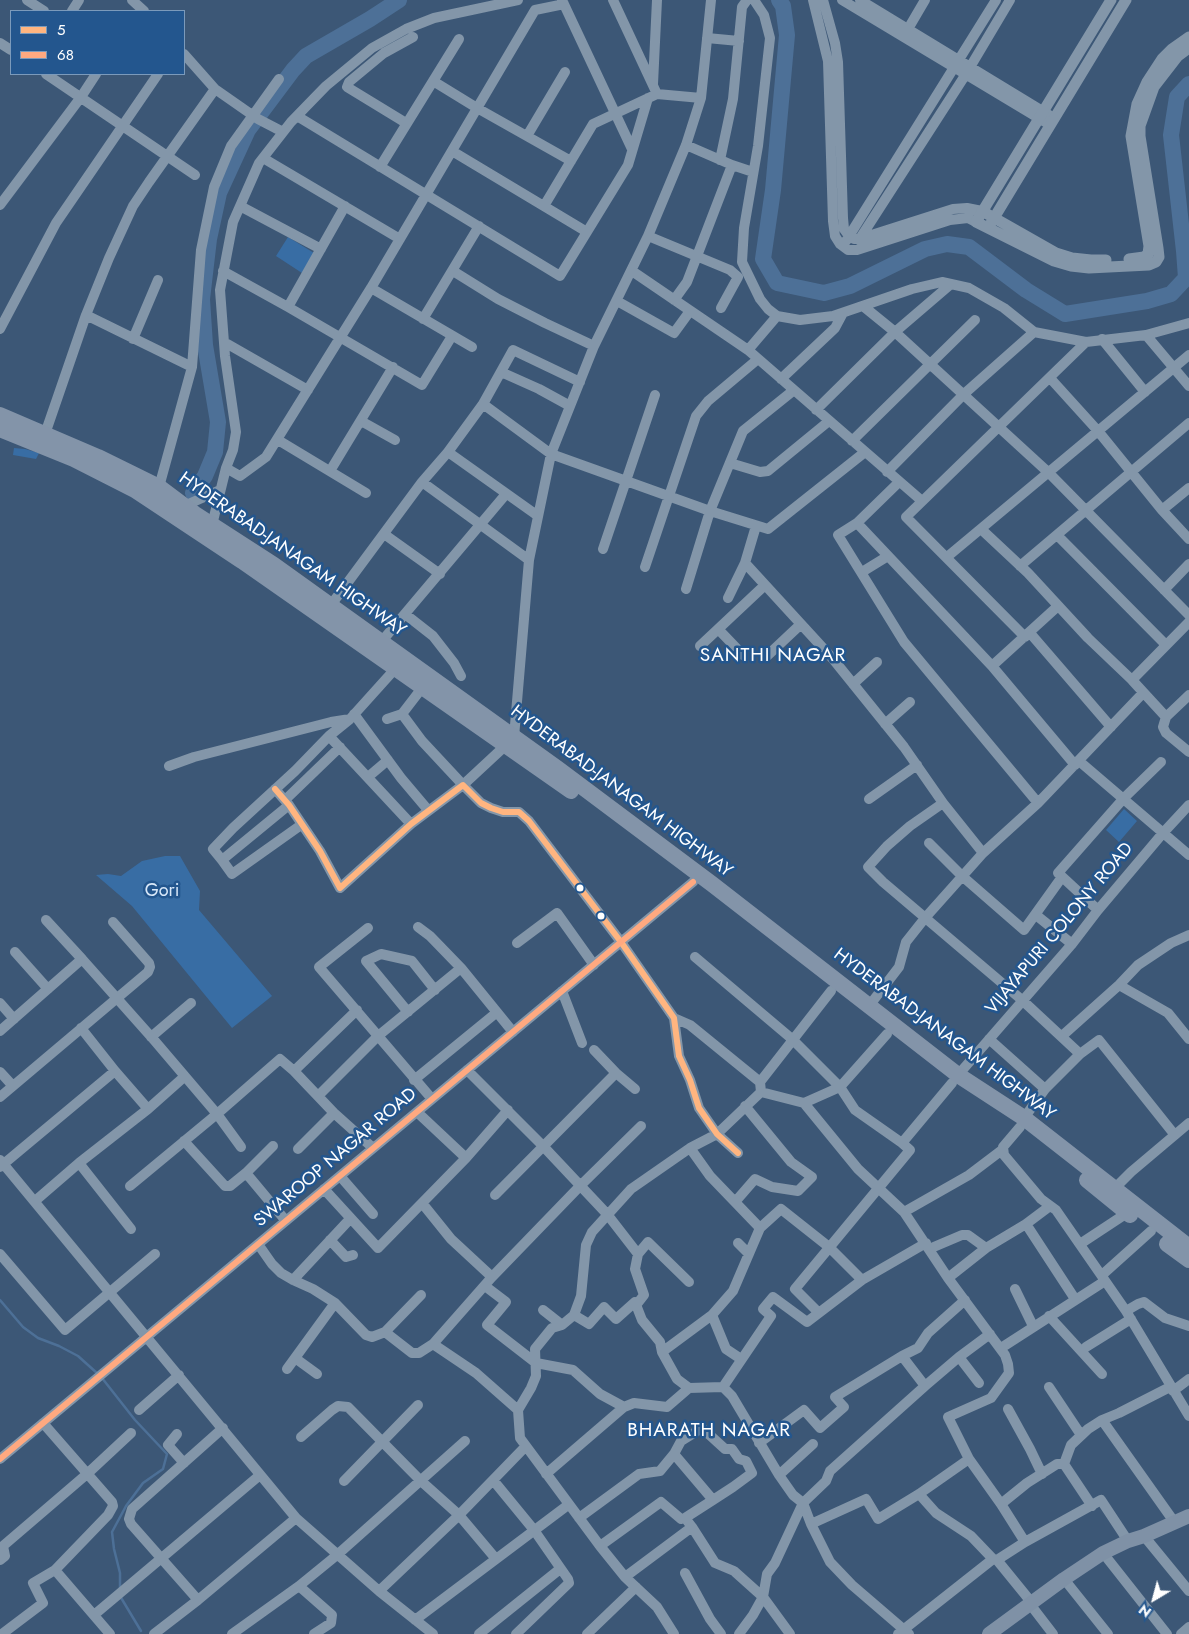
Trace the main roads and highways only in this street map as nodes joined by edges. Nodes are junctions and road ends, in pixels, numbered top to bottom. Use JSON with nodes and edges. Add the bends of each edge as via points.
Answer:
{"nodes":[{"id":1,"x":0,"y":415,"type":"edge"},
{"id":2,"x":0,"y":429,"type":"edge"},
{"id":3,"x":510,"y":742,"type":"junction"},
{"id":4,"x":792,"y":954,"type":"junction"},
{"id":5,"x":955,"y":1079,"type":"junction"},
{"id":6,"x":1022,"y":1123,"type":"junction"},
{"id":7,"x":1189,"y":1247,"type":"edge"},
{"id":8,"x":1189,"y":1260,"type":"edge"},
{"id":9,"x":1189,"y":1517,"type":"edge"},
{"id":10,"x":989,"y":1634,"type":"edge"}],
"edges":[{"from":1,"to":3,"type":"highway","name":"HYDERABAD-JANAGAM HIGHWAY","via":[[98,456],[159,487],[382,641]]},
{"from":2,"to":3,"type":"highway","name":"HYDERABAD-JANAGAM HIGHWAY","via":[[74,459],[135,490],[422,688]]},
{"from":3,"to":4,"type":"highway","name":"HYDERABAD-JANAGAM HIGHWAY","via":[[574,794]]},
{"from":3,"to":4,"type":"highway","name":"HYDERABAD-JANAGAM HIGHWAY","via":[[712,884]]},
{"from":4,"to":5,"type":"highway","name":"HYDERABAD-JANAGAM HIGHWAY","via":[[869,1006]]},
{"from":4,"to":5,"type":"highway","name":"HYDERABAD-JANAGAM HIGHWAY","via":[[831,991],[887,1034]]},
{"from":5,"to":6,"type":"highway","name":"HYDERABAD-JANAGAM HIGHWAY"},
{"from":6,"to":7,"type":"highway","name":"HYDERABAD-JANAGAM HIGHWAY","via":[[1115,1188]]},
{"from":6,"to":8,"type":"highway","name":"HYDERABAD-JANAGAM HIGHWAY","via":[[1127,1213]]},
{"from":9,"to":10,"type":"main road","via":[[1103,1553]]}]}
